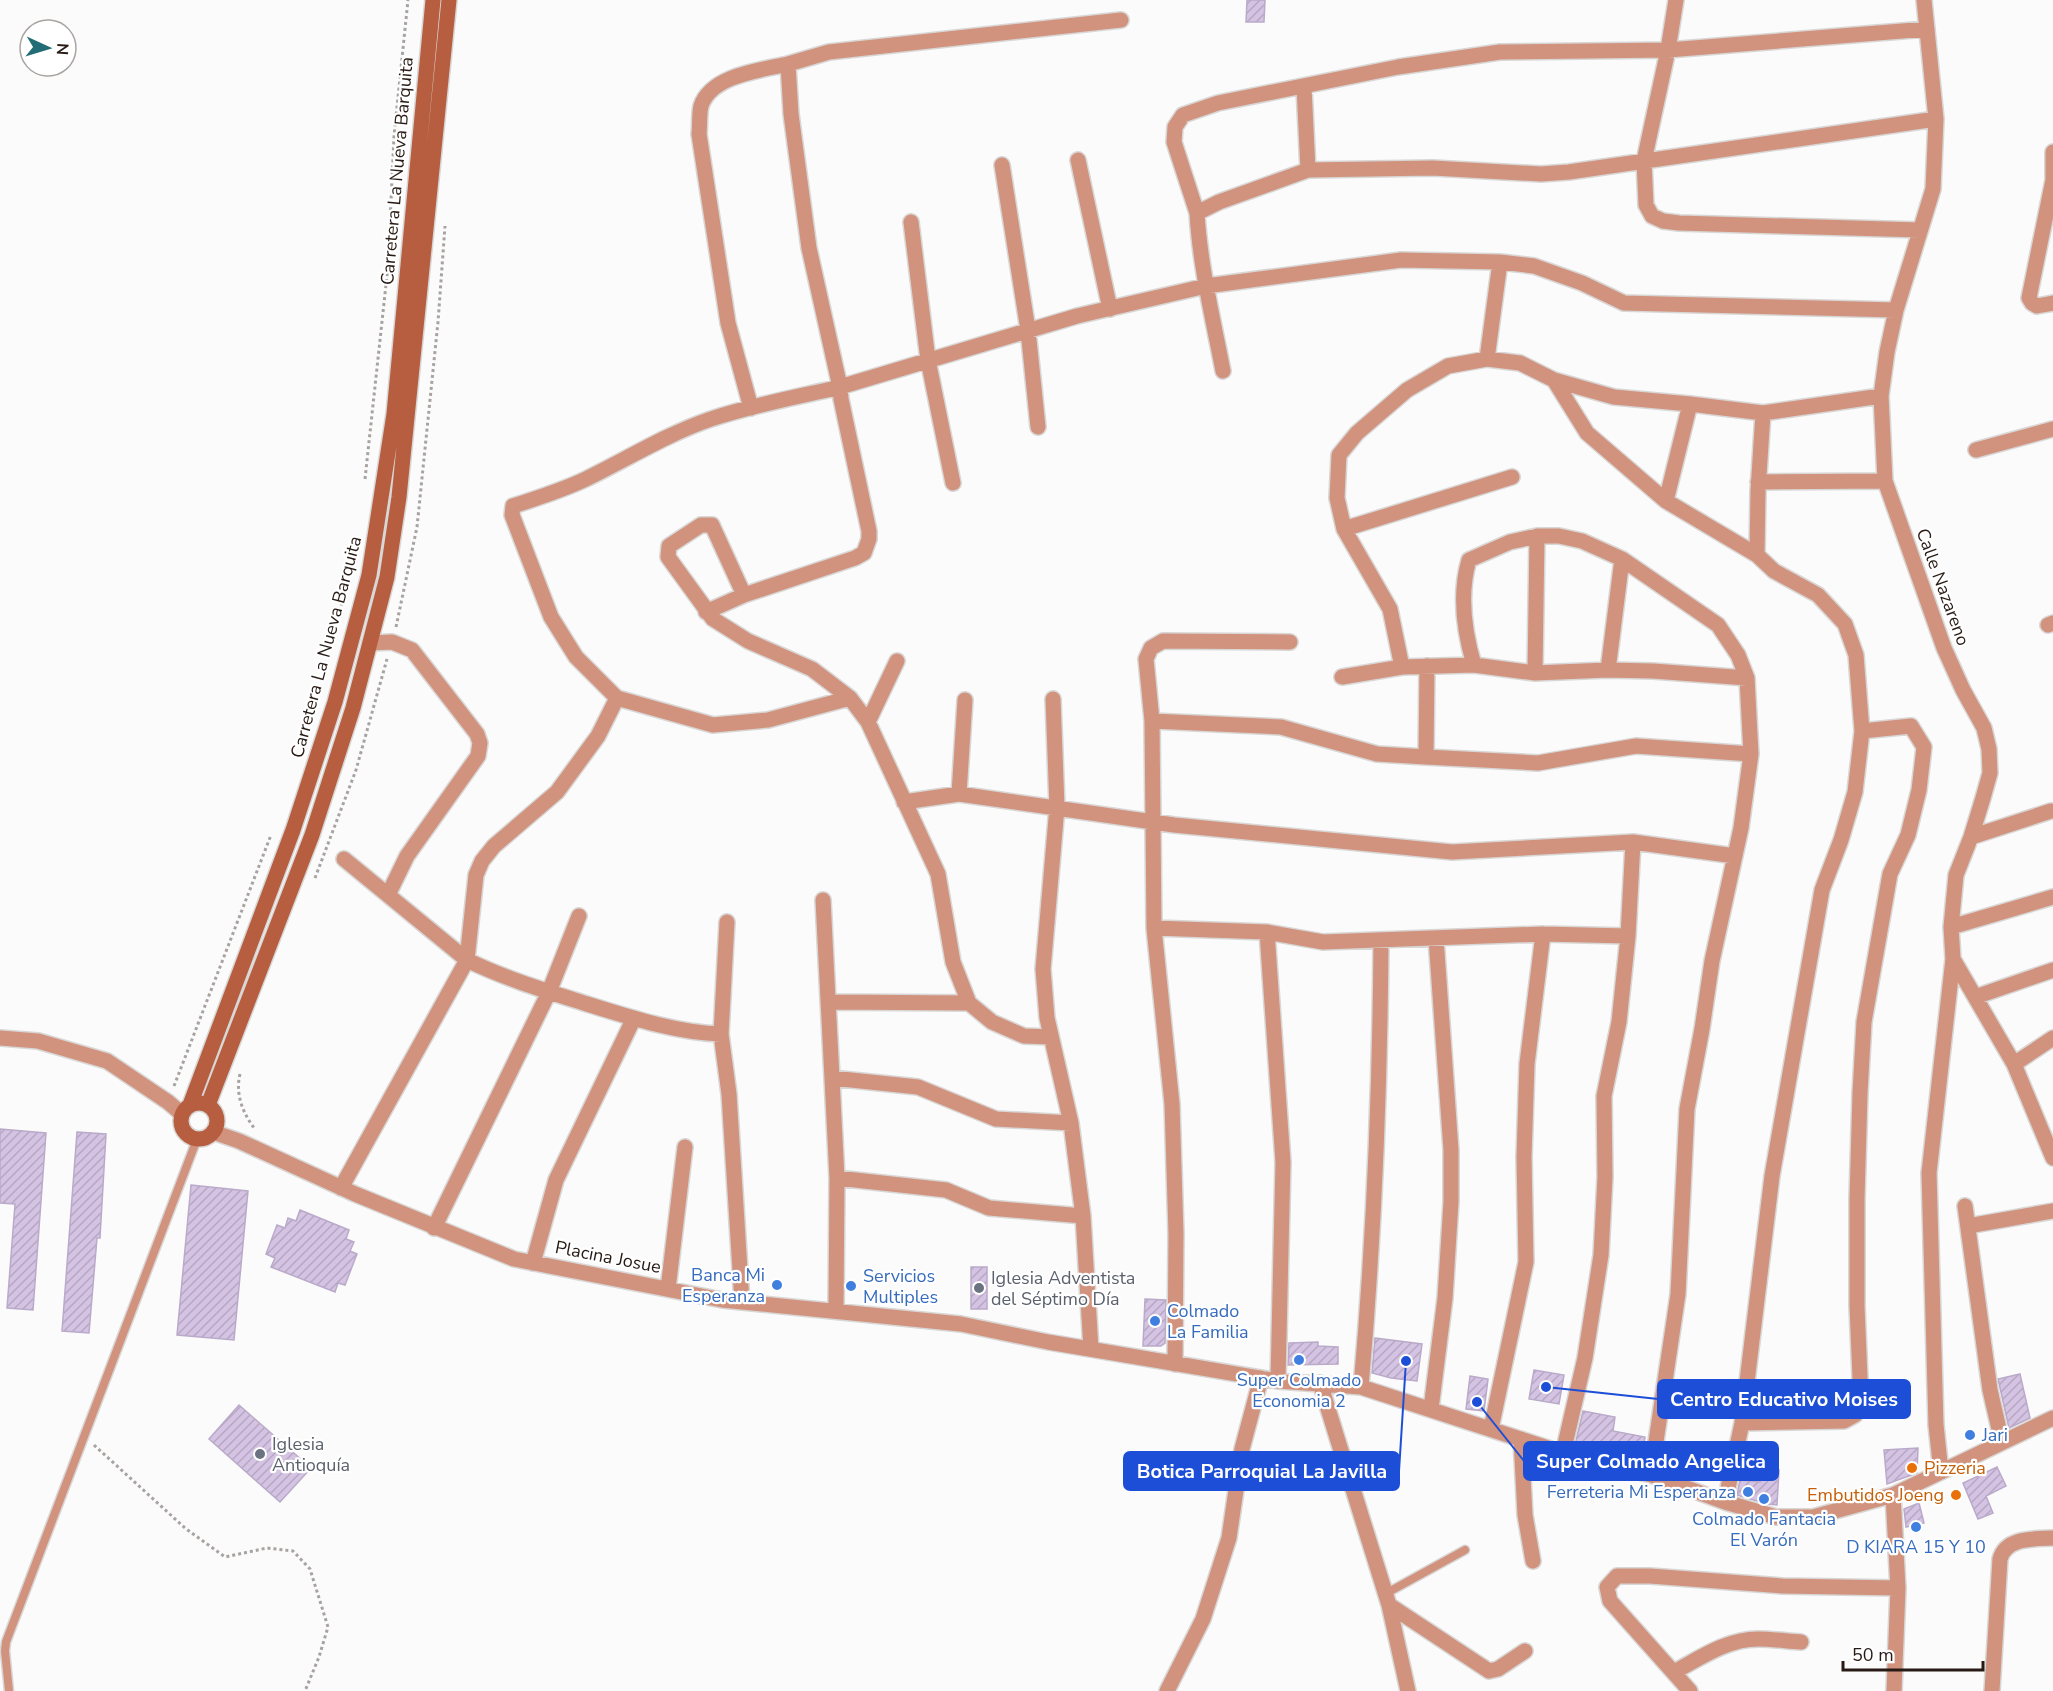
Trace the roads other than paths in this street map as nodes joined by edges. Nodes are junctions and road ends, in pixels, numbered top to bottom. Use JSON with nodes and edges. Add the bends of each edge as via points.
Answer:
{"nodes":[{"id":1,"x":433,"y":0,"type":"edge"},
{"id":2,"x":449,"y":0,"type":"edge"},
{"id":3,"x":1676,"y":0,"type":"edge"},
{"id":4,"x":1924,"y":0,"type":"edge"},
{"id":5,"x":1121,"y":21,"type":"dead end"},
{"id":6,"x":1927,"y":29,"type":"junction"},
{"id":7,"x":1668,"y":50,"type":"junction"},
{"id":8,"x":788,"y":64,"type":"junction"},
{"id":9,"x":1304,"y":87,"type":"junction"},
{"id":10,"x":1936,"y":119,"type":"junction"},
{"id":11,"x":2053,"y":152,"type":"edge"},
{"id":12,"x":1078,"y":160,"type":"dead end"},
{"id":13,"x":1644,"y":161,"type":"junction"},
{"id":14,"x":1002,"y":165,"type":"dead end"},
{"id":15,"x":1308,"y":170,"type":"junction"},
{"id":16,"x":2053,"y":180,"type":"edge"},
{"id":17,"x":1197,"y":213,"type":"junction"},
{"id":18,"x":911,"y":222,"type":"dead end"},
{"id":19,"x":1920,"y":230,"type":"junction"},
{"id":20,"x":1500,"y":262,"type":"junction"},
{"id":21,"x":1206,"y":286,"type":"junction"},
{"id":22,"x":2053,"y":303,"type":"edge"},
{"id":23,"x":1110,"y":309,"type":"junction"},
{"id":24,"x":1896,"y":310,"type":"junction"},
{"id":25,"x":1028,"y":330,"type":"junction"},
{"id":26,"x":1487,"y":359,"type":"junction"},
{"id":27,"x":928,"y":360,"type":"junction"},
{"id":28,"x":1223,"y":371,"type":"dead end"},
{"id":29,"x":1554,"y":380,"type":"junction"},
{"id":30,"x":840,"y":387,"type":"junction"},
{"id":31,"x":1881,"y":396,"type":"junction"},
{"id":32,"x":1690,"y":404,"type":"junction"},
{"id":33,"x":751,"y":408,"type":"junction"},
{"id":34,"x":1763,"y":413,"type":"junction"},
{"id":35,"x":401,"y":416,"type":"junction"},
{"id":36,"x":1038,"y":427,"type":"dead end"},
{"id":37,"x":2053,"y":429,"type":"edge"},
{"id":38,"x":1976,"y":450,"type":"dead end"},
{"id":39,"x":1512,"y":477,"type":"dead end"},
{"id":40,"x":1885,"y":481,"type":"junction"},
{"id":41,"x":1758,"y":482,"type":"junction"},
{"id":42,"x":953,"y":483,"type":"dead end"},
{"id":43,"x":1666,"y":501,"type":"junction"},
{"id":44,"x":1344,"y":529,"type":"junction"},
{"id":45,"x":1537,"y":536,"type":"junction"},
{"id":46,"x":1757,"y":555,"type":"junction"},
{"id":47,"x":1622,"y":559,"type":"junction"},
{"id":48,"x":744,"y":595,"type":"junction"},
{"id":49,"x":706,"y":612,"type":"junction"},
{"id":50,"x":1290,"y":642,"type":"dead end"},
{"id":51,"x":370,"y":643,"type":"junction"},
{"id":52,"x":897,"y":661,"type":"dead end"},
{"id":53,"x":1474,"y":665,"type":"junction"},
{"id":54,"x":1427,"y":666,"type":"junction"},
{"id":55,"x":1402,"y":667,"type":"junction"},
{"id":56,"x":1608,"y":670,"type":"junction"},
{"id":57,"x":1535,"y":673,"type":"junction"},
{"id":58,"x":1342,"y":677,"type":"dead end"},
{"id":59,"x":1747,"y":678,"type":"junction"},
{"id":60,"x":617,"y":698,"type":"junction"},
{"id":61,"x":850,"y":698,"type":"junction"},
{"id":62,"x":1053,"y":699,"type":"dead end"},
{"id":63,"x":965,"y":700,"type":"dead end"},
{"id":64,"x":1152,"y":721,"type":"junction"},
{"id":65,"x":868,"y":722,"type":"junction"},
{"id":66,"x":1862,"y":731,"type":"junction"},
{"id":67,"x":1751,"y":754,"type":"junction"},
{"id":68,"x":1426,"y":757,"type":"junction"},
{"id":69,"x":959,"y":794,"type":"junction"},
{"id":70,"x":904,"y":802,"type":"junction"},
{"id":71,"x":1058,"y":807,"type":"junction"},
{"id":72,"x":2051,"y":811,"type":"dead end"},
{"id":73,"x":1152,"y":821,"type":"junction"},
{"id":74,"x":1971,"y":837,"type":"junction"},
{"id":75,"x":1633,"y":842,"type":"junction"},
{"id":76,"x":1735,"y":856,"type":"junction"},
{"id":77,"x":344,"y":859,"type":"dead end"},
{"id":78,"x":388,"y":895,"type":"junction"},
{"id":79,"x":2053,"y":897,"type":"edge"},
{"id":80,"x":823,"y":900,"type":"dead end"},
{"id":81,"x":579,"y":916,"type":"dead end"},
{"id":82,"x":727,"y":922,"type":"dead end"},
{"id":83,"x":1951,"y":927,"type":"junction"},
{"id":84,"x":1154,"y":928,"type":"junction"},
{"id":85,"x":1267,"y":932,"type":"junction"},
{"id":86,"x":1543,"y":934,"type":"junction"},
{"id":87,"x":1628,"y":936,"type":"junction"},
{"id":88,"x":1436,"y":938,"type":"junction"},
{"id":89,"x":1381,"y":940,"type":"junction"},
{"id":90,"x":1953,"y":959,"type":"junction"},
{"id":91,"x":467,"y":960,"type":"junction"},
{"id":92,"x":2053,"y":970,"type":"edge"},
{"id":93,"x":549,"y":992,"type":"junction"},
{"id":94,"x":1975,"y":997,"type":"junction"},
{"id":95,"x":829,"y":1002,"type":"junction"},
{"id":96,"x":969,"y":1003,"type":"junction"},
{"id":97,"x":634,"y":1018,"type":"junction"},
{"id":98,"x":721,"y":1034,"type":"junction"},
{"id":99,"x":1051,"y":1037,"type":"junction"},
{"id":100,"x":0,"y":1038,"type":"edge"},
{"id":101,"x":2053,"y":1038,"type":"edge"},
{"id":102,"x":2014,"y":1064,"type":"junction"},
{"id":103,"x":832,"y":1078,"type":"junction"},
{"id":104,"x":208,"y":1105,"type":"junction"},
{"id":105,"x":186,"y":1110,"type":"junction"},
{"id":106,"x":2046,"y":1122,"type":"edge"},
{"id":107,"x":1071,"y":1123,"type":"junction"},
{"id":108,"x":213,"y":1132,"type":"junction"},
{"id":109,"x":197,"y":1139,"type":"junction"},
{"id":110,"x":685,"y":1147,"type":"dead end"},
{"id":111,"x":2053,"y":1158,"type":"edge"},
{"id":112,"x":837,"y":1178,"type":"junction"},
{"id":113,"x":341,"y":1188,"type":"junction"},
{"id":114,"x":1965,"y":1206,"type":"dead end"},
{"id":115,"x":2053,"y":1211,"type":"edge"},
{"id":116,"x":1083,"y":1216,"type":"junction"},
{"id":117,"x":1968,"y":1226,"type":"junction"},
{"id":118,"x":435,"y":1228,"type":"junction"},
{"id":119,"x":533,"y":1263,"type":"junction"},
{"id":120,"x":668,"y":1289,"type":"junction"},
{"id":121,"x":742,"y":1302,"type":"junction"},
{"id":122,"x":836,"y":1311,"type":"junction"},
{"id":123,"x":1090,"y":1349,"type":"junction"},
{"id":124,"x":1175,"y":1364,"type":"junction"},
{"id":125,"x":1261,"y":1378,"type":"junction"},
{"id":126,"x":1278,"y":1381,"type":"junction"},
{"id":127,"x":1320,"y":1383,"type":"junction"},
{"id":128,"x":1361,"y":1387,"type":"junction"},
{"id":129,"x":1431,"y":1409,"type":"junction"},
{"id":130,"x":2053,"y":1418,"type":"edge"},
{"id":131,"x":1742,"y":1423,"type":"junction"},
{"id":132,"x":1491,"y":1430,"type":"junction"},
{"id":133,"x":1521,"y":1439,"type":"junction"},
{"id":134,"x":2002,"y":1442,"type":"junction"},
{"id":135,"x":1563,"y":1453,"type":"junction"},
{"id":136,"x":1941,"y":1472,"type":"junction"},
{"id":137,"x":1651,"y":1475,"type":"junction"},
{"id":138,"x":1893,"y":1495,"type":"junction"},
{"id":139,"x":1725,"y":1502,"type":"junction"},
{"id":140,"x":2053,"y":1538,"type":"edge"},
{"id":141,"x":1465,"y":1550,"type":"dead end"},
{"id":142,"x":1533,"y":1561,"type":"dead end"},
{"id":143,"x":1898,"y":1588,"type":"junction"},
{"id":144,"x":1387,"y":1600,"type":"junction"},
{"id":145,"x":1801,"y":1642,"type":"dead end"},
{"id":146,"x":1525,"y":1651,"type":"dead end"},
{"id":147,"x":1674,"y":1672,"type":"junction"},
{"id":148,"x":1405,"y":1688,"type":"edge"},
{"id":149,"x":9,"y":1691,"type":"edge"},
{"id":150,"x":1167,"y":1691,"type":"edge"},
{"id":151,"x":1690,"y":1691,"type":"edge"},
{"id":152,"x":1894,"y":1691,"type":"edge"},
{"id":153,"x":1992,"y":1691,"type":"edge"}],
"edges":[{"from":1,"to":35,"type":"street","name":"Carretera La Nueva Barquita"},
{"from":2,"to":35,"type":"street","name":"Carretera La Nueva Barquita"},
{"from":3,"to":7,"type":"street"},
{"from":4,"to":6,"type":"street","name":"Calle Nazareno"},
{"from":5,"to":8,"type":"street","via":[[829,52]]},
{"from":6,"to":7,"type":"street"},
{"from":6,"to":10,"type":"street","name":"Calle Nazareno"},
{"from":7,"to":9,"type":"street","via":[[1500,52],[1398,67]]},
{"from":7,"to":13,"type":"street"},
{"from":8,"to":30,"type":"street","via":[[790,114],[809,248]]},
{"from":8,"to":33,"type":"street","via":[[721,83],[701,105],[699,134],[728,323]]},
{"from":9,"to":15,"type":"street"},
{"from":9,"to":17,"type":"street","via":[[1218,103],[1183,115],[1173,133],[1174,142]]},
{"from":10,"to":13,"type":"street"},
{"from":10,"to":19,"type":"street","name":"Calle Nazareno","via":[[1933,189]]},
{"from":11,"to":16,"type":"street"},
{"from":12,"to":23,"type":"street"},
{"from":13,"to":15,"type":"street","via":[[1541,174],[1433,168]]},
{"from":13,"to":19,"type":"street","via":[[1646,205],[1652,216],[1663,221]]},
{"from":14,"to":25,"type":"street"},
{"from":15,"to":17,"type":"street"},
{"from":16,"to":22,"type":"street","via":[[2029,297],[2037,306]]},
{"from":17,"to":21,"type":"street"},
{"from":18,"to":27,"type":"street"},
{"from":19,"to":24,"type":"street","name":"Calle Nazareno"},
{"from":20,"to":21,"type":"street","via":[[1401,260]]},
{"from":20,"to":24,"type":"street","via":[[1534,266],[1624,303]]},
{"from":20,"to":26,"type":"street"},
{"from":21,"to":23,"type":"street"},
{"from":21,"to":28,"type":"street"},
{"from":23,"to":25,"type":"street"},
{"from":24,"to":31,"type":"street","name":"Calle Nazareno"},
{"from":25,"to":27,"type":"street"},
{"from":25,"to":36,"type":"street"},
{"from":26,"to":29,"type":"street","via":[[1520,363]]},
{"from":26,"to":44,"type":"street","via":[[1448,366],[1407,390],[1357,433],[1339,455],[1337,498]]},
{"from":27,"to":30,"type":"street"},
{"from":27,"to":42,"type":"street"},
{"from":29,"to":32,"type":"street","via":[[1614,398]]},
{"from":29,"to":43,"type":"street","via":[[1587,433]]},
{"from":30,"to":33,"type":"street"},
{"from":30,"to":48,"type":"street","via":[[869,531],[867,547],[855,558]]},
{"from":31,"to":34,"type":"street"},
{"from":31,"to":40,"type":"street","name":"Calle Nazareno"},
{"from":32,"to":34,"type":"street"},
{"from":32,"to":43,"type":"street"},
{"from":33,"to":60,"type":"street","via":[[710,420],[552,494],[513,506],[512,515],[551,617],[576,657]]},
{"from":34,"to":41,"type":"street"},
{"from":35,"to":51,"type":"street","name":"Carretera La Nueva Barquita","via":[[399,497],[387,577]]},
{"from":35,"to":105,"type":"street","name":"Carretera La Nueva Barquita","via":[[369,575],[335,702],[293,830]]},
{"from":37,"to":38,"type":"street"},
{"from":39,"to":44,"type":"street"},
{"from":40,"to":41,"type":"street"},
{"from":40,"to":74,"type":"street","name":"Calle Nazareno","via":[[1944,648],[1984,728],[1989,773]]},
{"from":41,"to":46,"type":"street"},
{"from":43,"to":46,"type":"street"},
{"from":44,"to":55,"type":"street","via":[[1390,609]]},
{"from":45,"to":47,"type":"street","via":[[1582,541]]},
{"from":45,"to":53,"type":"street","via":[[1510,542],[1469,560],[1463,600]]},
{"from":45,"to":57,"type":"street"},
{"from":46,"to":66,"type":"street","via":[[1773,571],[1818,596],[1845,624],[1856,655]]},
{"from":47,"to":56,"type":"street"},
{"from":47,"to":59,"type":"street","via":[[1718,624]]},
{"from":48,"to":49,"type":"street"},
{"from":48,"to":49,"type":"street","via":[[712,525],[701,525],[667,550]]},
{"from":49,"to":61,"type":"street","via":[[748,641],[812,669]]},
{"from":50,"to":64,"type":"street","via":[[1163,641],[1151,648],[1146,659]]},
{"from":51,"to":78,"type":"street","via":[[392,642],[412,650],[480,743],[478,756],[407,856]]},
{"from":51,"to":104,"type":"street","name":"Carretera La Nueva Barquita","via":[[312,835]]},
{"from":52,"to":65,"type":"street"},
{"from":53,"to":54,"type":"street"},
{"from":53,"to":57,"type":"street"},
{"from":54,"to":55,"type":"street"},
{"from":54,"to":68,"type":"street"},
{"from":55,"to":58,"type":"street"},
{"from":56,"to":57,"type":"street"},
{"from":56,"to":59,"type":"street"},
{"from":59,"to":67,"type":"street"},
{"from":60,"to":61,"type":"street","via":[[713,725],[768,720]]},
{"from":60,"to":91,"type":"street","via":[[598,735],[557,792],[494,846],[483,861],[476,875]]},
{"from":61,"to":65,"type":"street"},
{"from":62,"to":71,"type":"street"},
{"from":63,"to":69,"type":"street"},
{"from":64,"to":68,"type":"street","via":[[1281,727],[1377,754]]},
{"from":64,"to":73,"type":"street"},
{"from":65,"to":70,"type":"street"},
{"from":66,"to":131,"type":"street","via":[[1856,792],[1822,890],[1772,1176]]},
{"from":66,"to":131,"type":"street","via":[[1911,726],[1924,747],[1908,835],[1890,874],[1864,1022],[1857,1199],[1861,1402],[1855,1415],[1844,1421]]},
{"from":67,"to":68,"type":"street","via":[[1636,746],[1538,763]]},
{"from":67,"to":76,"type":"street"},
{"from":69,"to":70,"type":"street"},
{"from":69,"to":71,"type":"street"},
{"from":70,"to":96,"type":"street","via":[[938,874],[953,962]]},
{"from":71,"to":73,"type":"street"},
{"from":71,"to":99,"type":"street","via":[[1043,969]]},
{"from":72,"to":74,"type":"street"},
{"from":73,"to":75,"type":"street","via":[[1452,852]]},
{"from":73,"to":84,"type":"street"},
{"from":74,"to":83,"type":"street","name":"Calle Nazareno","via":[[1956,875]]},
{"from":75,"to":76,"type":"street"},
{"from":75,"to":87,"type":"street"},
{"from":76,"to":137,"type":"street","via":[[1712,961],[1687,1109],[1678,1294]]},
{"from":77,"to":78,"type":"street"},
{"from":78,"to":91,"type":"street"},
{"from":79,"to":83,"type":"street"},
{"from":80,"to":95,"type":"street"},
{"from":81,"to":93,"type":"street"},
{"from":82,"to":98,"type":"street"},
{"from":83,"to":90,"type":"street","name":"Calle Nazareno"},
{"from":84,"to":85,"type":"street"},
{"from":84,"to":124,"type":"street","via":[[1172,1104]]},
{"from":85,"to":89,"type":"street","via":[[1323,942]]},
{"from":85,"to":126,"type":"street","via":[[1283,1162]]},
{"from":86,"to":87,"type":"street"},
{"from":86,"to":88,"type":"street"},
{"from":86,"to":132,"type":"street","via":[[1527,1064],[1526,1262]]},
{"from":87,"to":135,"type":"street","via":[[1618,1023],[1604,1096],[1601,1255],[1585,1358]]},
{"from":88,"to":89,"type":"street"},
{"from":88,"to":129,"type":"street","via":[[1451,1202]]},
{"from":89,"to":128,"type":"street","via":[[1371,1252]]},
{"from":90,"to":94,"type":"street","name":"Calle Nazareno"},
{"from":90,"to":136,"type":"street","via":[[1929,1173],[1936,1425]]},
{"from":91,"to":93,"type":"street"},
{"from":91,"to":113,"type":"street"},
{"from":92,"to":94,"type":"street"},
{"from":93,"to":97,"type":"street"},
{"from":93,"to":118,"type":"street"},
{"from":94,"to":102,"type":"street","name":"Calle Nazareno"},
{"from":95,"to":96,"type":"street"},
{"from":95,"to":103,"type":"street"},
{"from":96,"to":99,"type":"street","via":[[992,1023],[1024,1036]]},
{"from":97,"to":98,"type":"street"},
{"from":97,"to":119,"type":"street","via":[[556,1180]]},
{"from":98,"to":121,"type":"street","via":[[729,1094]]},
{"from":99,"to":107,"type":"street"},
{"from":100,"to":105,"type":"street","via":[[38,1041],[107,1061]]},
{"from":101,"to":102,"type":"street"},
{"from":102,"to":106,"type":"street","name":"Calle Nazareno"},
{"from":103,"to":107,"type":"street","via":[[918,1087],[996,1119]]},
{"from":103,"to":112,"type":"street"},
{"from":104,"to":105,"type":"street","via":[[196,1103]]},
{"from":104,"to":108,"type":"street","via":[[217,1121]]},
{"from":105,"to":109,"type":"street","via":[[181,1120],[183,1130]]},
{"from":106,"to":111,"type":"street","name":"Calle Nazareno"},
{"from":107,"to":116,"type":"street"},
{"from":108,"to":109,"type":"street"},
{"from":108,"to":113,"type":"street","name":"Placina Josue"},
{"from":109,"to":149,"type":"lane","via":[[6,1641]]},
{"from":110,"to":120,"type":"street"},
{"from":112,"to":116,"type":"street","via":[[946,1190],[989,1208]]},
{"from":112,"to":122,"type":"street"},
{"from":113,"to":118,"type":"street","name":"Placina Josue"},
{"from":114,"to":117,"type":"street"},
{"from":115,"to":117,"type":"street"},
{"from":116,"to":123,"type":"street"},
{"from":117,"to":134,"type":"street","via":[[1990,1390]]},
{"from":118,"to":119,"type":"street","name":"Placina Josue"},
{"from":119,"to":120,"type":"street","name":"Placina Josue"},
{"from":120,"to":121,"type":"street","name":"Placina Josue"},
{"from":121,"to":122,"type":"street","name":"Placina Josue"},
{"from":122,"to":123,"type":"street","name":"Placina Josue","via":[[962,1324]]},
{"from":123,"to":124,"type":"street","name":"Placina Josue"},
{"from":124,"to":125,"type":"street","name":"Placina Josue"},
{"from":125,"to":126,"type":"street","name":"Placina Josue"},
{"from":125,"to":150,"type":"street","via":[[1242,1449],[1229,1538],[1203,1619]]},
{"from":126,"to":127,"type":"street","name":"Placina Josue"},
{"from":127,"to":128,"type":"street","name":"Placina Josue"},
{"from":127,"to":144,"type":"street"},
{"from":128,"to":129,"type":"street","name":"Placina Josue"},
{"from":129,"to":132,"type":"street","name":"Placina Josue"},
{"from":130,"to":134,"type":"street","name":"Placina Josue"},
{"from":131,"to":139,"type":"street"},
{"from":132,"to":133,"type":"street","name":"Placina Josue"},
{"from":133,"to":135,"type":"street","name":"Placina Josue"},
{"from":133,"to":142,"type":"street"},
{"from":134,"to":136,"type":"street","name":"Placina Josue"},
{"from":135,"to":137,"type":"street","name":"Placina Josue"},
{"from":136,"to":138,"type":"street","name":"Placina Josue"},
{"from":137,"to":139,"type":"street","name":"Placina Josue"},
{"from":138,"to":139,"type":"street","name":"Placina Josue","via":[[1813,1517],[1776,1516]]},
{"from":138,"to":143,"type":"street"},
{"from":140,"to":153,"type":"street","via":[[2025,1540],[2002,1550]]},
{"from":141,"to":144,"type":"lane"},
{"from":143,"to":147,"type":"street","via":[[1617,1576],[1607,1587],[1610,1601]]},
{"from":143,"to":152,"type":"street"},
{"from":144,"to":146,"type":"street","via":[[1490,1671]]},
{"from":144,"to":148,"type":"street"},
{"from":145,"to":147,"type":"street","via":[[1756,1638],[1737,1642],[1721,1646]]},
{"from":147,"to":151,"type":"street"}]}
